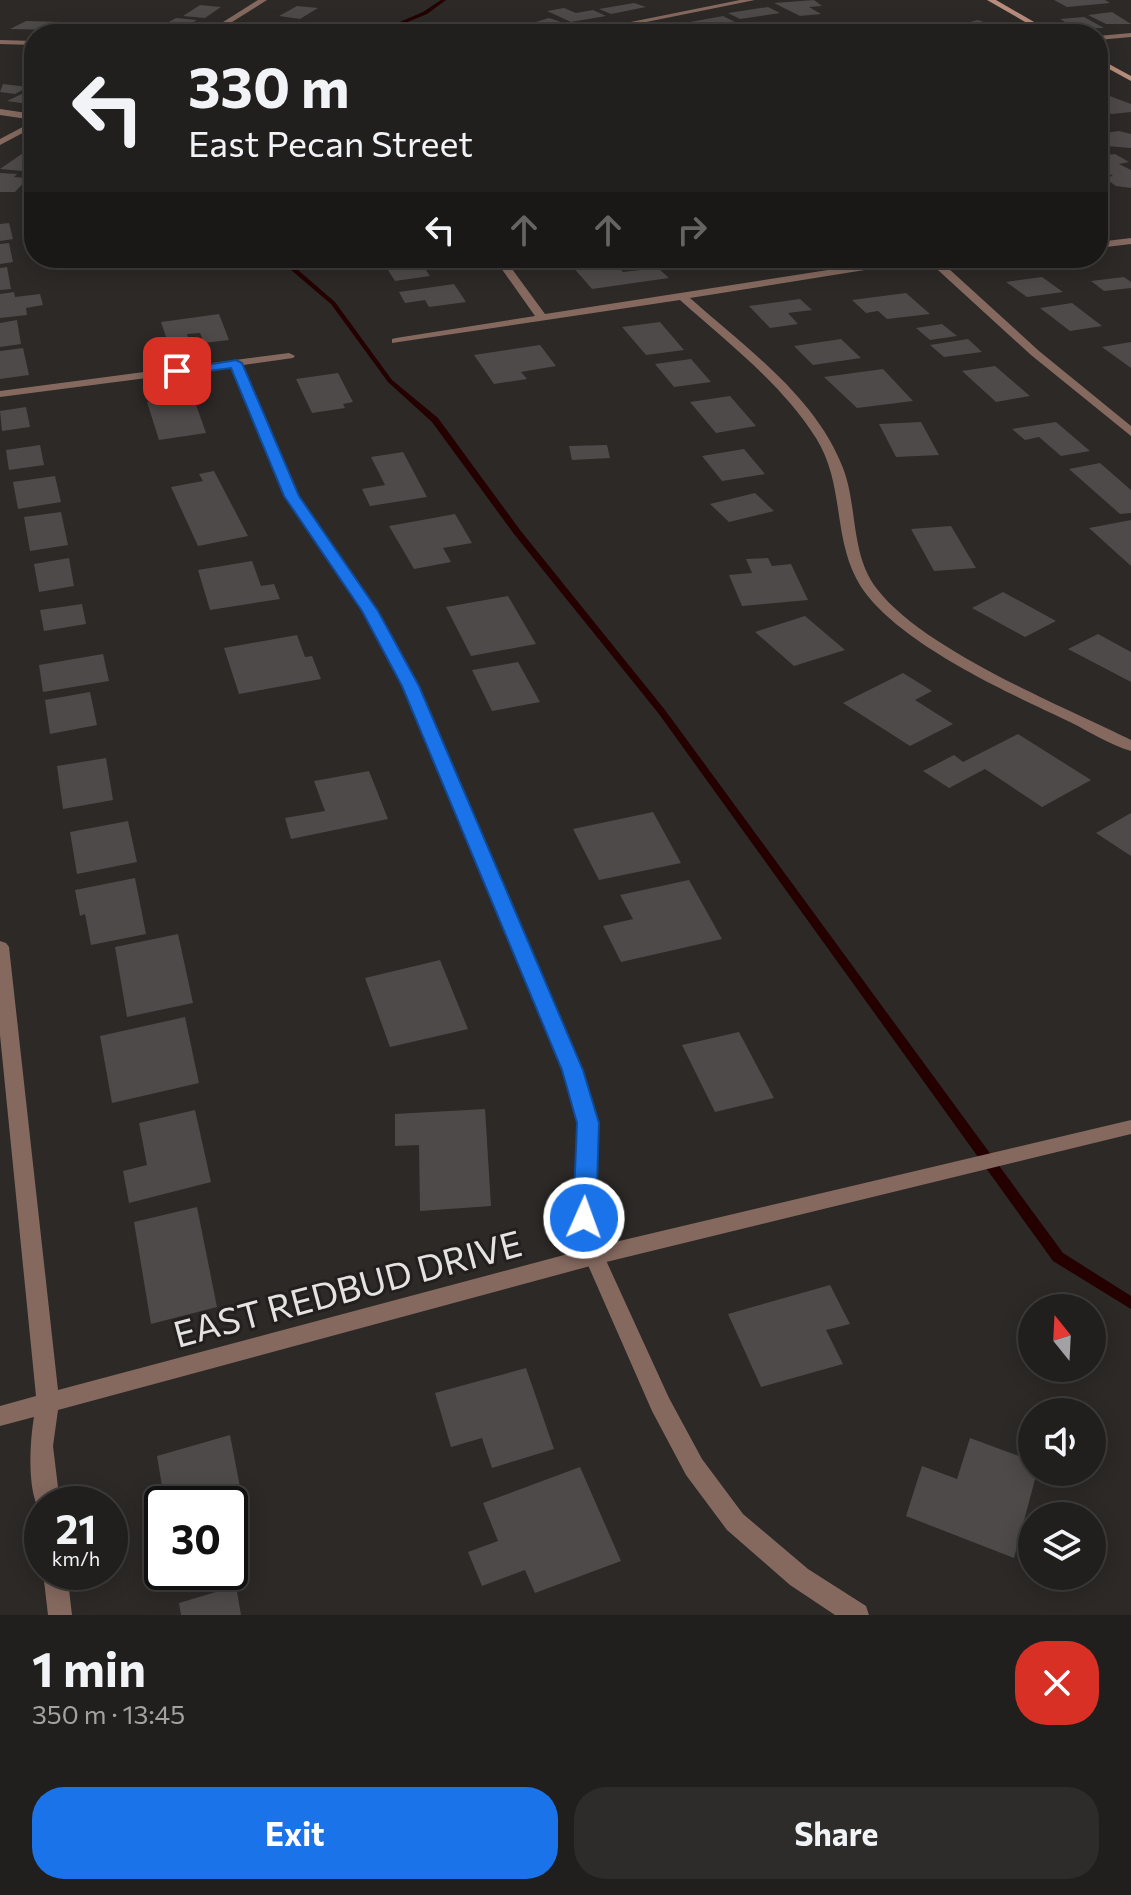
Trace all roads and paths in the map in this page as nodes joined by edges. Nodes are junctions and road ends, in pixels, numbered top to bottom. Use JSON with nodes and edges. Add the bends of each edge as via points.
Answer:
{"nodes":[{"id":1,"x":263,"y":0,"type":"edge"},
{"id":2,"x":751,"y":0,"type":"edge"},
{"id":3,"x":991,"y":0,"type":"edge"},
{"id":4,"x":224,"y":24,"type":"edge"},
{"id":5,"x":627,"y":24,"type":"edge"},
{"id":6,"x":1033,"y":24,"type":"edge"},
{"id":7,"x":1131,"y":35,"type":"edge"},
{"id":8,"x":1108,"y":37,"type":"edge"},
{"id":9,"x":0,"y":42,"type":"edge"},
{"id":10,"x":24,"y":43,"type":"edge"},
{"id":11,"x":1108,"y":66,"type":"edge"},
{"id":12,"x":1131,"y":79,"type":"edge"},
{"id":13,"x":0,"y":112,"type":"edge"},
{"id":14,"x":24,"y":116,"type":"edge"},
{"id":15,"x":24,"y":129,"type":"edge"},
{"id":16,"x":0,"y":142,"type":"edge"},
{"id":17,"x":1131,"y":241,"type":"edge"},
{"id":18,"x":1108,"y":244,"type":"edge"},
{"id":19,"x":506,"y":268,"type":"edge"},
{"id":20,"x":860,"y":268,"type":"edge"},
{"id":21,"x":942,"y":268,"type":"edge"},
{"id":22,"x":682,"y":296,"type":"junction"},
{"id":23,"x":542,"y":318,"type":"junction"},
{"id":24,"x":396,"y":341,"type":"dead end"},
{"id":25,"x":289,"y":356,"type":"dead end"},
{"id":26,"x":236,"y":363,"type":"junction"},
{"id":27,"x":0,"y":394,"type":"edge"},
{"id":28,"x":1131,"y":432,"type":"edge"},
{"id":29,"x":1131,"y":746,"type":"edge"},
{"id":30,"x":0,"y":947,"type":"edge"},
{"id":31,"x":1131,"y":1127,"type":"edge"},
{"id":32,"x":594,"y":1256,"type":"junction"},
{"id":33,"x":48,"y":1402,"type":"junction"},
{"id":34,"x":0,"y":1416,"type":"edge"},
{"id":35,"x":46,"y":1486,"type":"edge"},
{"id":36,"x":57,"y":1590,"type":"edge"},
{"id":37,"x":60,"y":1615,"type":"edge"},
{"id":38,"x":857,"y":1615,"type":"edge"}],
"edges":[{"from":1,"to":4,"type":"street"},
{"from":2,"to":5,"type":"street"},
{"from":3,"to":6,"type":"main road"},
{"from":7,"to":8,"type":"street"},
{"from":9,"to":10,"type":"street"},
{"from":11,"to":12,"type":"main road"},
{"from":13,"to":14,"type":"street"},
{"from":15,"to":16,"type":"street"},
{"from":17,"to":18,"type":"street"},
{"from":19,"to":23,"type":"street"},
{"from":20,"to":22,"type":"street"},
{"from":21,"to":28,"type":"street"},
{"from":22,"to":23,"type":"street"},
{"from":22,"to":29,"type":"street","via":[[818,432],[837,467],[853,556],[876,597],[936,644]]},
{"from":23,"to":24,"type":"street"},
{"from":25,"to":26,"type":"street"},
{"from":26,"to":27,"type":"street"},
{"from":26,"to":32,"type":"street","via":[[291,496],[370,611],[410,686],[567,1053],[588,1123],[584,1218]]},
{"from":30,"to":33,"type":"street"},
{"from":31,"to":32,"type":"street","name":"EAST REDBUD DRIVE"},
{"from":32,"to":33,"type":"street","name":"EAST REDBUD DRIVE"},
{"from":32,"to":38,"type":"street","via":[[660,1404],[702,1478],[735,1522],[799,1577]]},
{"from":33,"to":34,"type":"street","name":"EAST REDBUD DRIVE"},
{"from":33,"to":35,"type":"street","via":[[41,1446]]},
{"from":36,"to":37,"type":"street"}]}
